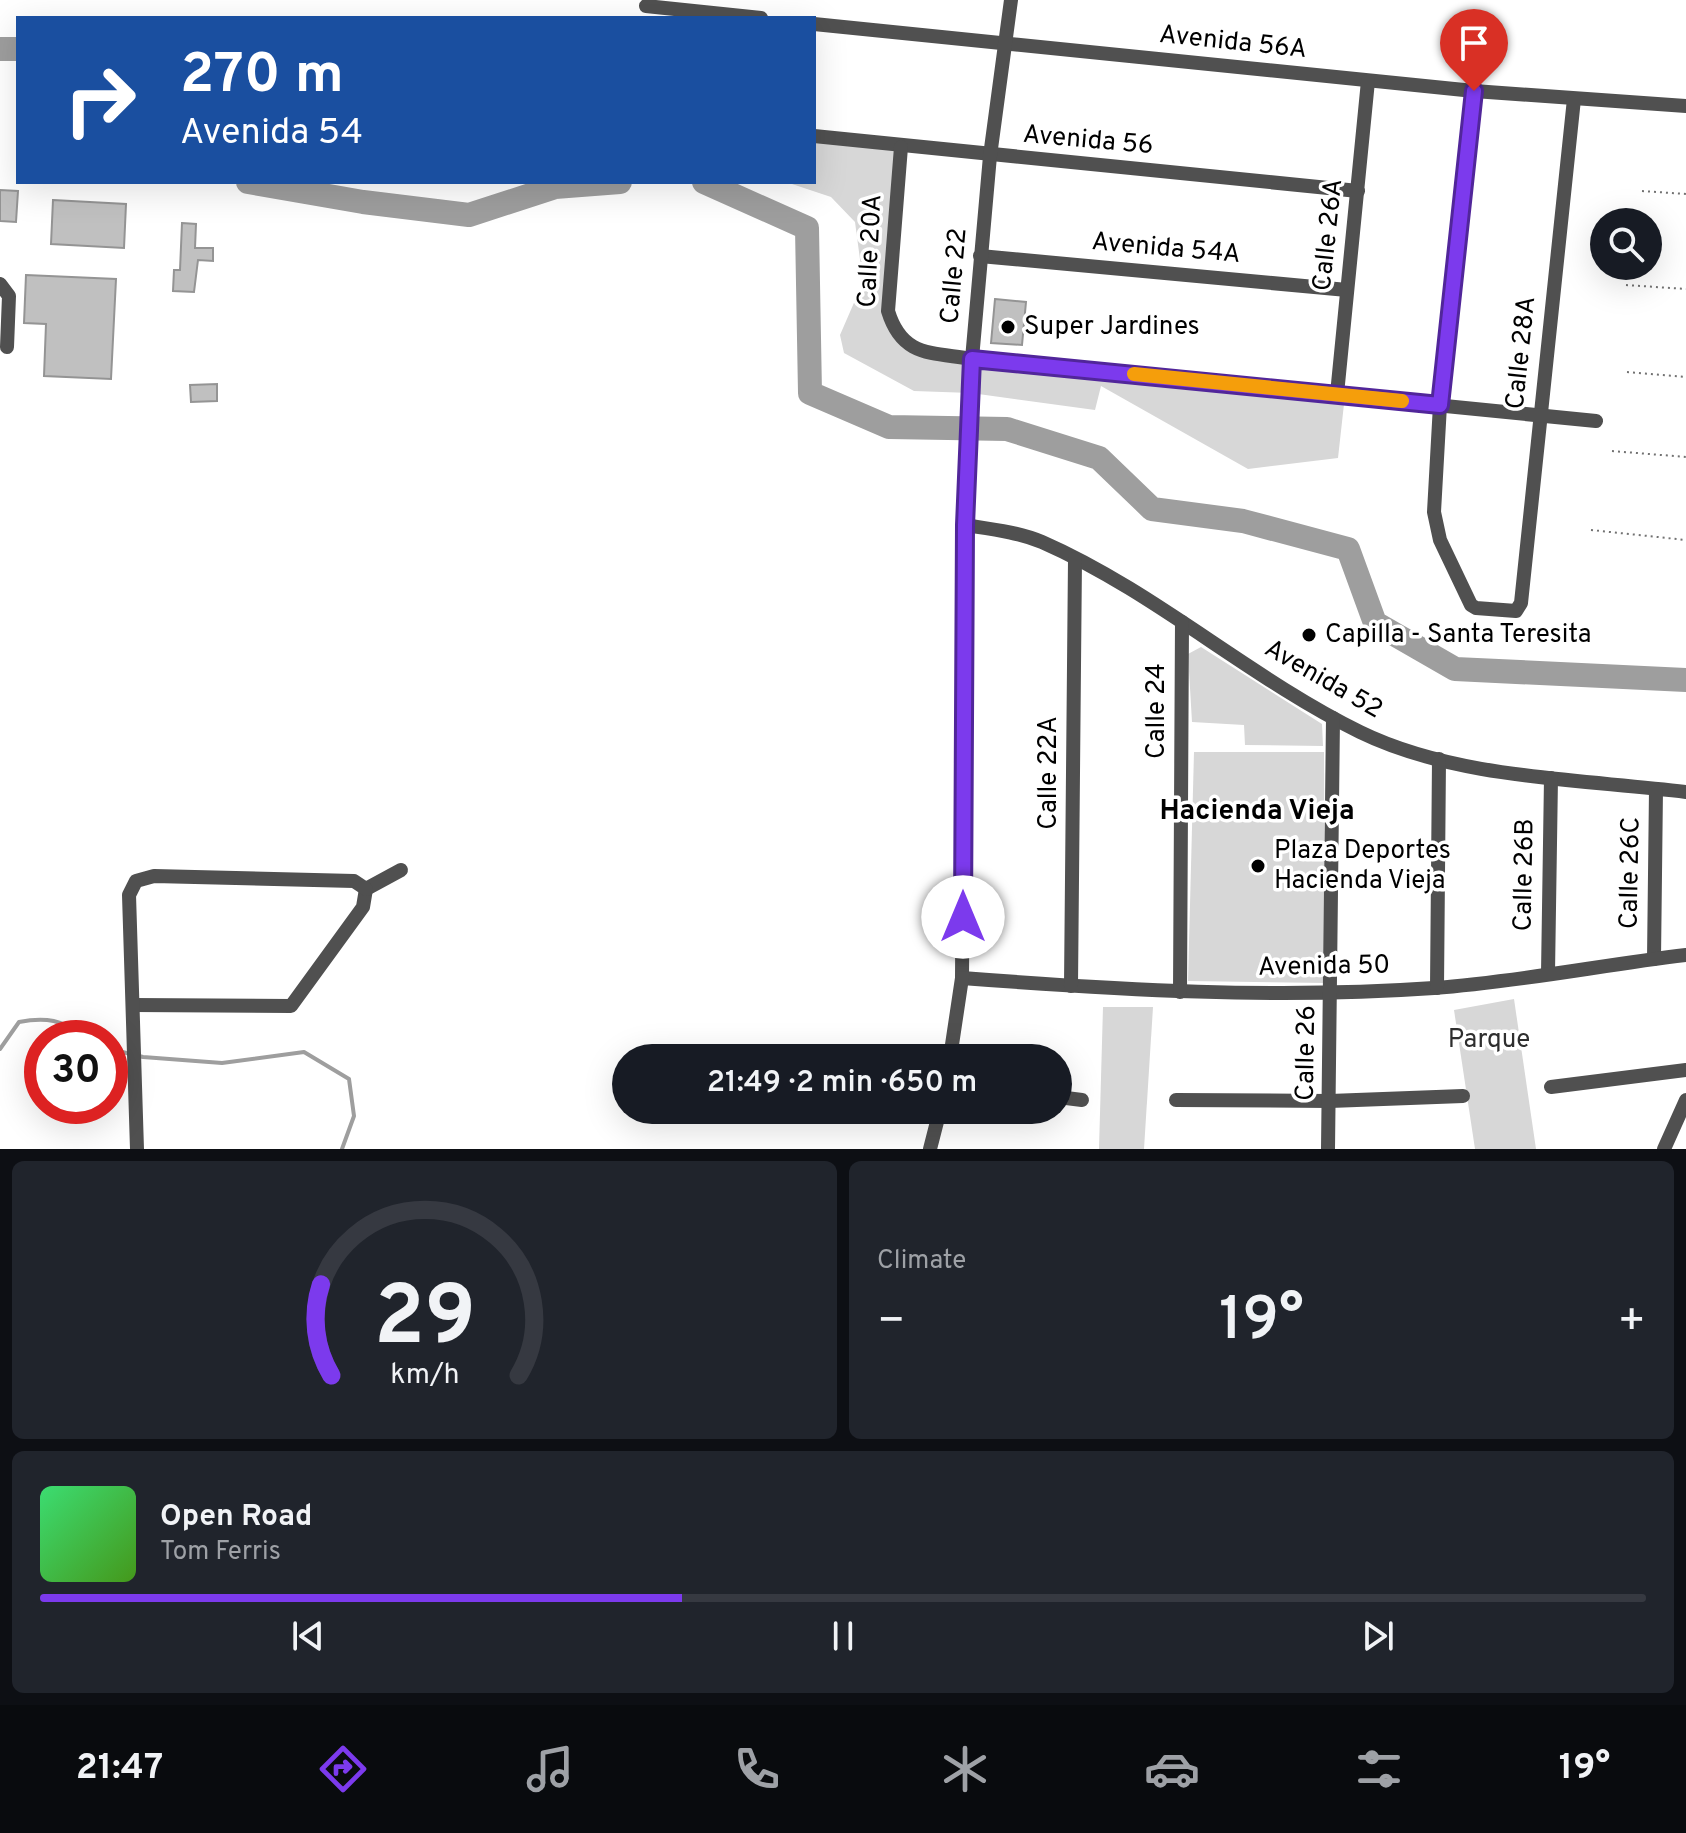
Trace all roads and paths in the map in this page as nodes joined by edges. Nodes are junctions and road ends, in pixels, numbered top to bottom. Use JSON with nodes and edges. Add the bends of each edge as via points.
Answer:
{"nodes":[{"id":1,"x":1008,"y":0,"type":"edge"},
{"id":2,"x":680,"y":4,"type":"edge"},
{"id":3,"x":646,"y":6,"type":"dead end"},
{"id":4,"x":749,"y":16,"type":"edge"},
{"id":5,"x":816,"y":24,"type":"edge"},
{"id":6,"x":1004,"y":44,"type":"junction"},
{"id":7,"x":1368,"y":81,"type":"junction"},
{"id":8,"x":1474,"y":91,"type":"junction"},
{"id":9,"x":1574,"y":99,"type":"junction"},
{"id":10,"x":1686,"y":106,"type":"edge"},
{"id":11,"x":816,"y":136,"type":"edge"},
{"id":12,"x":901,"y":147,"type":"junction"},
{"id":13,"x":990,"y":156,"type":"junction"},
{"id":14,"x":1358,"y":191,"type":"junction"},
{"id":15,"x":1642,"y":191,"type":"dead end"},
{"id":16,"x":1686,"y":194,"type":"edge"},
{"id":17,"x":980,"y":256,"type":"junction"},
{"id":18,"x":0,"y":284,"type":"edge"},
{"id":19,"x":1626,"y":285,"type":"dead end"},
{"id":20,"x":1686,"y":289,"type":"edge"},
{"id":21,"x":1347,"y":290,"type":"junction"},
{"id":22,"x":7,"y":347,"type":"dead end"},
{"id":23,"x":972,"y":359,"type":"junction"},
{"id":24,"x":1627,"y":372,"type":"dead end"},
{"id":25,"x":1686,"y":377,"type":"edge"},
{"id":26,"x":1337,"y":394,"type":"junction"},
{"id":27,"x":1440,"y":405,"type":"junction"},
{"id":28,"x":1540,"y":415,"type":"junction"},
{"id":29,"x":1596,"y":421,"type":"dead end"},
{"id":30,"x":1612,"y":451,"type":"dead end"},
{"id":31,"x":1686,"y":457,"type":"edge"},
{"id":32,"x":965,"y":525,"type":"junction"},
{"id":33,"x":1591,"y":530,"type":"dead end"},
{"id":34,"x":1686,"y":540,"type":"edge"},
{"id":35,"x":1075,"y":559,"type":"junction"},
{"id":36,"x":1182,"y":622,"type":"junction"},
{"id":37,"x":1333,"y":718,"type":"junction"},
{"id":38,"x":1439,"y":759,"type":"junction"},
{"id":39,"x":1551,"y":778,"type":"junction"},
{"id":40,"x":1656,"y":789,"type":"junction"},
{"id":41,"x":1686,"y":792,"type":"edge"},
{"id":42,"x":401,"y":870,"type":"dead end"},
{"id":43,"x":366,"y":889,"type":"junction"},
{"id":44,"x":1686,"y":955,"type":"edge"},
{"id":45,"x":1654,"y":959,"type":"junction"},
{"id":46,"x":1548,"y":973,"type":"junction"},
{"id":47,"x":962,"y":978,"type":"junction"},
{"id":48,"x":1071,"y":986,"type":"junction"},
{"id":49,"x":1437,"y":988,"type":"junction"},
{"id":50,"x":1180,"y":992,"type":"junction"},
{"id":51,"x":1332,"y":993,"type":"junction"},
{"id":52,"x":133,"y":1005,"type":"junction"},
{"id":53,"x":952,"y":1044,"type":"edge"},
{"id":54,"x":1686,"y":1070,"type":"edge"},
{"id":55,"x":1551,"y":1087,"type":"dead end"},
{"id":56,"x":1463,"y":1096,"type":"dead end"},
{"id":57,"x":1072,"y":1099,"type":"edge"},
{"id":58,"x":1082,"y":1100,"type":"dead end"},
{"id":59,"x":1176,"y":1100,"type":"dead end"},
{"id":60,"x":1686,"y":1100,"type":"edge"},
{"id":61,"x":1330,"y":1101,"type":"junction"},
{"id":62,"x":936,"y":1124,"type":"edge"},
{"id":63,"x":137,"y":1149,"type":"edge"},
{"id":64,"x":930,"y":1149,"type":"edge"},
{"id":65,"x":1328,"y":1149,"type":"edge"},
{"id":66,"x":1664,"y":1149,"type":"edge"}],
"edges":[{"from":1,"to":6,"type":"street","name":"Calle 22"},
{"from":2,"to":3,"type":"street"},
{"from":2,"to":4,"type":"street"},
{"from":5,"to":6,"type":"street","name":"Avenida 56A"},
{"from":6,"to":7,"type":"street","name":"Avenida 56A"},
{"from":6,"to":13,"type":"street","name":"Calle 22"},
{"from":7,"to":8,"type":"street","name":"Avenida 56A"},
{"from":7,"to":14,"type":"street","name":"Calle 26A"},
{"from":8,"to":9,"type":"street","name":"Avenida 56A"},
{"from":8,"to":27,"type":"street"},
{"from":9,"to":10,"type":"street","name":"Avenida 56A"},
{"from":9,"to":28,"type":"street","name":"Calle 28A"},
{"from":11,"to":12,"type":"street","name":"Avenida 56"},
{"from":12,"to":13,"type":"street","name":"Avenida 56"},
{"from":12,"to":23,"type":"street","name":"Calle 20A","via":[[888,311],[898,334],[913,349]]},
{"from":13,"to":14,"type":"street","name":"Avenida 56"},
{"from":13,"to":17,"type":"street","name":"Calle 22"},
{"from":14,"to":21,"type":"street","name":"Calle 26A"},
{"from":15,"to":16,"type":"path"},
{"from":17,"to":21,"type":"street","name":"Avenida 54A"},
{"from":17,"to":23,"type":"street","name":"Calle 22"},
{"from":18,"to":22,"type":"street","via":[[9,296]]},
{"from":19,"to":20,"type":"path"},
{"from":21,"to":26,"type":"street","name":"Calle 26A"},
{"from":23,"to":26,"type":"street"},
{"from":23,"to":32,"type":"street","name":"Calle 22"},
{"from":24,"to":25,"type":"path"},
{"from":26,"to":27,"type":"street"},
{"from":27,"to":28,"type":"street"},
{"from":27,"to":28,"type":"street","name":"Calle 28A","via":[[1436,528],[1476,608],[1516,611],[1521,603]]},
{"from":28,"to":29,"type":"street"},
{"from":30,"to":31,"type":"path"},
{"from":32,"to":35,"type":"street","name":"Avenida 52","via":[[1024,536]]},
{"from":32,"to":47,"type":"street","name":"Calle 22"},
{"from":33,"to":34,"type":"path"},
{"from":35,"to":36,"type":"street","name":"Avenida 52"},
{"from":35,"to":48,"type":"street","name":"Calle 22A"},
{"from":36,"to":37,"type":"street","name":"Avenida 52"},
{"from":36,"to":50,"type":"street","name":"Calle 24"},
{"from":37,"to":38,"type":"street","name":"Avenida 52","via":[[1387,744]]},
{"from":37,"to":51,"type":"street","name":"Calle 26"},
{"from":38,"to":39,"type":"street","name":"Avenida 52"},
{"from":38,"to":49,"type":"street"},
{"from":39,"to":40,"type":"street","name":"Avenida 52"},
{"from":39,"to":46,"type":"street","name":"Calle 26B"},
{"from":40,"to":41,"type":"street","name":"Avenida 52"},
{"from":40,"to":45,"type":"street","name":"Calle 26C"},
{"from":42,"to":43,"type":"street"},
{"from":43,"to":52,"type":"street","via":[[363,907],[291,1006]]},
{"from":43,"to":52,"type":"street","via":[[354,881],[154,876],[136,881],[129,895]]},
{"from":44,"to":45,"type":"street","name":"Avenida 50"},
{"from":45,"to":46,"type":"street","name":"Avenida 50"},
{"from":46,"to":49,"type":"street","name":"Avenida 50"},
{"from":47,"to":48,"type":"street","name":"Avenida 50"},
{"from":47,"to":53,"type":"street","name":"Calle 22"},
{"from":48,"to":50,"type":"street","name":"Avenida 50"},
{"from":49,"to":51,"type":"street","name":"Avenida 50"},
{"from":50,"to":51,"type":"street","name":"Avenida 50"},
{"from":51,"to":61,"type":"street","name":"Calle 26"},
{"from":52,"to":63,"type":"street"},
{"from":54,"to":55,"type":"street"},
{"from":56,"to":61,"type":"street"},
{"from":57,"to":58,"type":"street"},
{"from":59,"to":61,"type":"street"},
{"from":60,"to":66,"type":"street"},
{"from":61,"to":65,"type":"street","name":"Calle 26"},
{"from":62,"to":64,"type":"street"}]}
